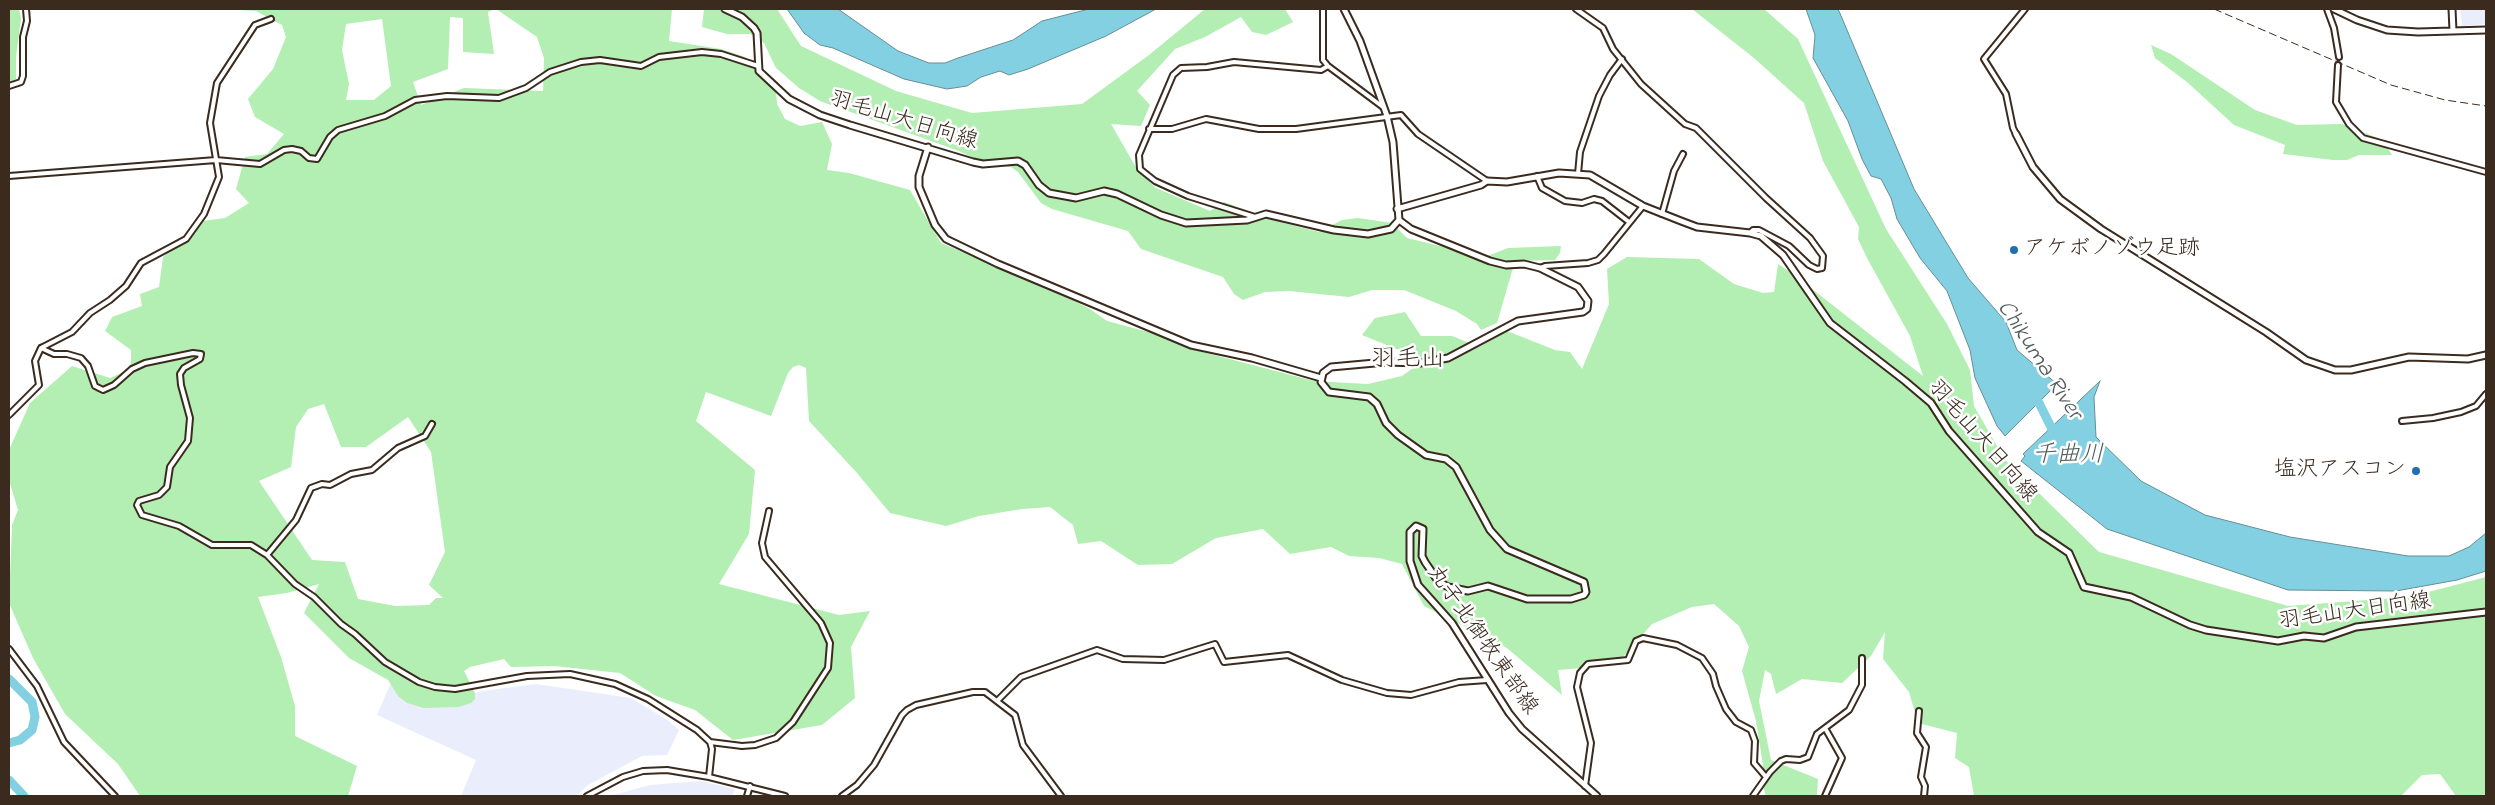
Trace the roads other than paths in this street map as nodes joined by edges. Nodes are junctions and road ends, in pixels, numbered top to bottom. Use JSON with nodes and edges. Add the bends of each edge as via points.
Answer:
{"nodes":[{"id":1,"x":26,"y":9,"type":"edge"},
{"id":2,"x":725,"y":9,"type":"edge"},
{"id":3,"x":1323,"y":9,"type":"edge"},
{"id":4,"x":1344,"y":9,"type":"edge"},
{"id":5,"x":1576,"y":9,"type":"edge"},
{"id":6,"x":2025,"y":9,"type":"edge"},
{"id":7,"x":2327,"y":9,"type":"edge"},
{"id":8,"x":2334,"y":9,"type":"edge"},
{"id":9,"x":2452,"y":9,"type":"edge"},
{"id":10,"x":271,"y":19,"type":"dead end"},
{"id":11,"x":2486,"y":30,"type":"edge"},
{"id":12,"x":2453,"y":31,"type":"junction"},
{"id":13,"x":2339,"y":57,"type":"dead end"},
{"id":14,"x":1622,"y":59,"type":"junction"},
{"id":15,"x":2338,"y":65,"type":"dead end"},
{"id":16,"x":758,"y":66,"type":"junction"},
{"id":17,"x":1328,"y":66,"type":"junction"},
{"id":18,"x":9,"y":86,"type":"edge"},
{"id":19,"x":1385,"y":108,"type":"junction"},
{"id":20,"x":1387,"y":116,"type":"junction"},
{"id":21,"x":1148,"y":129,"type":"junction"},
{"id":22,"x":2016,"y":134,"type":"joint"},
{"id":23,"x":928,"y":147,"type":"junction"},
{"id":24,"x":1683,"y":154,"type":"dead end"},
{"id":25,"x":216,"y":160,"type":"junction"},
{"id":26,"x":2486,"y":172,"type":"edge"},
{"id":27,"x":1578,"y":174,"type":"junction"},
{"id":28,"x":9,"y":176,"type":"edge"},
{"id":29,"x":1537,"y":176,"type":"junction"},
{"id":30,"x":1487,"y":181,"type":"junction"},
{"id":31,"x":1642,"y":206,"type":"junction"},
{"id":32,"x":1397,"y":209,"type":"junction"},
{"id":33,"x":1662,"y":214,"type":"junction"},
{"id":34,"x":1256,"y":217,"type":"junction"},
{"id":35,"x":1399,"y":220,"type":"junction"},
{"id":36,"x":1629,"y":222,"type":"junction"},
{"id":37,"x":1750,"y":232,"type":"junction"},
{"id":38,"x":1540,"y":268,"type":"junction"},
{"id":39,"x":41,"y":348,"type":"junction"},
{"id":40,"x":2486,"y":356,"type":"edge"},
{"id":41,"x":1321,"y":378,"type":"junction"},
{"id":42,"x":2486,"y":394,"type":"edge"},
{"id":43,"x":9,"y":414,"type":"edge"},
{"id":44,"x":2402,"y":421,"type":"dead end"},
{"id":45,"x":432,"y":424,"type":"dead end"},
{"id":46,"x":769,"y":511,"type":"dead end"},
{"id":47,"x":267,"y":555,"type":"junction"},
{"id":48,"x":2486,"y":612,"type":"edge"},
{"id":49,"x":9,"y":649,"type":"edge"},
{"id":50,"x":1862,"y":658,"type":"dead end"},
{"id":51,"x":1487,"y":680,"type":"junction"},
{"id":52,"x":998,"y":700,"type":"junction"},
{"id":53,"x":1919,"y":711,"type":"dead end"},
{"id":54,"x":1825,"y":728,"type":"junction"},
{"id":55,"x":710,"y":742,"type":"junction"},
{"id":56,"x":709,"y":777,"type":"junction"},
{"id":57,"x":1766,"y":777,"type":"junction"},
{"id":58,"x":750,"y":786,"type":"junction"},
{"id":59,"x":1585,"y":786,"type":"junction"},
{"id":60,"x":115,"y":796,"type":"edge"},
{"id":61,"x":587,"y":796,"type":"edge"},
{"id":62,"x":747,"y":796,"type":"edge"},
{"id":63,"x":784,"y":796,"type":"edge"},
{"id":64,"x":842,"y":796,"type":"edge"},
{"id":65,"x":1061,"y":796,"type":"edge"},
{"id":66,"x":1597,"y":796,"type":"edge"},
{"id":67,"x":1752,"y":796,"type":"edge"},
{"id":68,"x":1825,"y":796,"type":"edge"},
{"id":69,"x":1924,"y":796,"type":"edge"}],
"edges":[{"from":1,"to":18,"type":"street","via":[[21,82]]},
{"from":2,"to":16,"type":"main road","via":[[742,17],[757,33]]},
{"from":3,"to":17,"type":"street","via":[[1322,56]]},
{"from":4,"to":19,"type":"main road","via":[[1360,41]]},
{"from":5,"to":14,"type":"street","via":[[1602,28],[1612,49]]},
{"from":6,"to":22,"type":"street","via":[[1984,59],[2006,94]]},
{"from":7,"to":13,"type":"street"},
{"from":8,"to":12,"type":"main road","via":[[2387,30]]},
{"from":9,"to":12,"type":"main road"},
{"from":10,"to":25,"type":"street","via":[[255,25],[217,83],[210,123]]},
{"from":11,"to":12,"type":"main road"},
{"from":14,"to":27,"type":"street","via":[[1599,96],[1580,152]]},
{"from":14,"to":37,"type":"street","via":[[1641,84],[1685,124],[1696,128],[1810,238],[1823,256],[1822,268],[1810,265],[1789,246],[1759,230]]},
{"from":15,"to":26,"type":"street","via":[[2336,102],[2349,124],[2364,138]]},
{"from":16,"to":23,"type":"main road","name":"羽毛山大日向線","via":[[763,76],[789,99],[820,114]]},
{"from":16,"to":25,"type":"street","via":[[721,54],[702,52],[660,58],[641,66],[600,60],[581,62],[550,72],[526,88],[499,98],[447,96],[415,100],[385,116],[338,130],[317,158],[292,149],[260,164]]},
{"from":17,"to":19,"type":"street"},
{"from":17,"to":21,"type":"street","via":[[1321,70],[1234,62],[1182,68],[1173,75]]},
{"from":19,"to":20,"type":"main road"},
{"from":20,"to":21,"type":"street","via":[[1288,129],[1259,129],[1206,119],[1172,129]]},
{"from":20,"to":30,"type":"street","via":[[1400,115],[1418,134]]},
{"from":20,"to":32,"type":"main road","via":[[1393,142]]},
{"from":21,"to":34,"type":"street","via":[[1139,155],[1140,169],[1155,181],[1188,196]]},
{"from":22,"to":40,"type":"main road","via":[[2033,168],[2060,199],[2100,229],[2306,360],[2335,370],[2351,370],[2409,356],[2468,359]]},
{"from":23,"to":34,"type":"main road","name":"羽毛山大日向線","via":[[983,164],[1018,161],[1049,193],[1076,198],[1104,191],[1186,224],[1238,222]]},
{"from":23,"to":41,"type":"main road","via":[[919,187],[935,226],[946,239],[1191,345]]},
{"from":24,"to":33,"type":"street","via":[[1674,171]]},
{"from":25,"to":28,"type":"street"},
{"from":25,"to":39,"type":"street","via":[[217,183],[204,214],[186,239],[141,263],[126,286],[110,300],[90,313],[72,332]]},
{"from":27,"to":29,"type":"main road","name":"羽毛山大日向線"},
{"from":27,"to":31,"type":"main road","name":"羽毛山大日向線","via":[[1599,178]]},
{"from":29,"to":30,"type":"main road","name":"羽毛山大日向線","via":[[1508,182]]},
{"from":29,"to":36,"type":"street","via":[[1542,188],[1565,201],[1602,201]]},
{"from":30,"to":32,"type":"main road","name":"羽毛山大日向線"},
{"from":31,"to":33,"type":"main road","name":"羽毛山大日向線"},
{"from":31,"to":36,"type":"street"},
{"from":32,"to":35,"type":"main road"},
{"from":33,"to":37,"type":"main road","name":"羽毛山大日向線","via":[[1697,226]]},
{"from":34,"to":35,"type":"main road","name":"羽毛山大日向線","via":[[1266,214],[1334,230],[1368,234],[1391,229]]},
{"from":35,"to":38,"type":"main road","via":[[1411,229],[1490,261]]},
{"from":36,"to":38,"type":"street","via":[[1598,260]]},
{"from":37,"to":48,"type":"main road","name":"羽毛山大日向線","via":[[1761,236],[1783,255],[1830,323],[1931,403],[1950,431],[2038,532],[2069,553],[2084,587],[2131,597],[2206,630],[2278,641],[2304,636],[2324,638],[2356,627]]},
{"from":38,"to":41,"type":"main road","via":[[1578,287],[1588,301],[1587,309],[1578,314],[1518,321],[1448,358],[1332,367]]},
{"from":39,"to":43,"type":"street","via":[[35,361],[39,385]]},
{"from":39,"to":47,"type":"street","via":[[54,354],[81,358],[88,366],[95,386],[103,390],[145,363],[199,352],[200,359],[180,374],[190,418],[188,441],[170,466],[167,487],[159,495],[139,501],[137,505],[142,515],[179,526],[212,545],[243,543]]},
{"from":41,"to":51,"type":"main road","name":"丸子北御牧東部線","via":[[1322,386],[1328,392],[1369,397],[1398,436],[1426,455],[1446,459],[1456,466],[1490,530],[1507,549],[1584,582],[1584,595],[1571,599],[1527,599],[1488,586],[1468,591],[1448,587],[1435,577],[1422,556],[1423,528],[1413,528],[1409,551],[1415,580],[1452,623]]},
{"from":42,"to":44,"type":"street","via":[[2476,406],[2461,412]]},
{"from":45,"to":47,"type":"street","via":[[425,436],[398,448],[372,470],[350,474],[330,486],[322,484],[311,488],[296,520]]},
{"from":46,"to":55,"type":"street","via":[[762,543],[765,557],[821,623],[830,643],[828,668],[793,722],[776,738],[742,746]]},
{"from":47,"to":55,"type":"street","via":[[295,584],[314,597],[385,662],[419,682],[435,688],[455,689],[554,674],[599,679],[655,703]]},
{"from":49,"to":60,"type":"street","via":[[37,686],[64,742]]},
{"from":50,"to":54,"type":"street","via":[[1859,693],[1846,713]]},
{"from":51,"to":52,"type":"street","via":[[1459,682],[1411,695],[1387,693],[1342,680],[1288,655],[1224,662],[1215,644],[1164,660],[1123,659],[1097,650],[1021,677]]},
{"from":51,"to":59,"type":"main road","name":"丸子北御牧東部線","via":[[1515,722]]},
{"from":52,"to":64,"type":"street","via":[[985,692],[973,692],[907,710],[874,765],[857,785]]},
{"from":52,"to":65,"type":"street","via":[[1015,715],[1023,745]]},
{"from":53,"to":69,"type":"street","via":[[1917,733],[1926,747],[1921,777],[1925,786]]},
{"from":54,"to":57,"type":"street","via":[[1817,734],[1805,759],[1786,759]]},
{"from":54,"to":68,"type":"street","via":[[1842,758]]},
{"from":55,"to":56,"type":"street"},
{"from":56,"to":58,"type":"street"},
{"from":56,"to":61,"type":"street","via":[[667,770],[643,772],[622,778]]},
{"from":57,"to":59,"type":"street","via":[[1754,763],[1755,741],[1751,730],[1736,722],[1726,709],[1713,674],[1702,658],[1677,645],[1642,638],[1636,641],[1628,660],[1588,664],[1580,672],[1577,687],[1591,743]]},
{"from":57,"to":67,"type":"street"},
{"from":58,"to":62,"type":"street"},
{"from":58,"to":63,"type":"street"},
{"from":59,"to":66,"type":"main road","name":"丸子北御牧東部線"}]}
